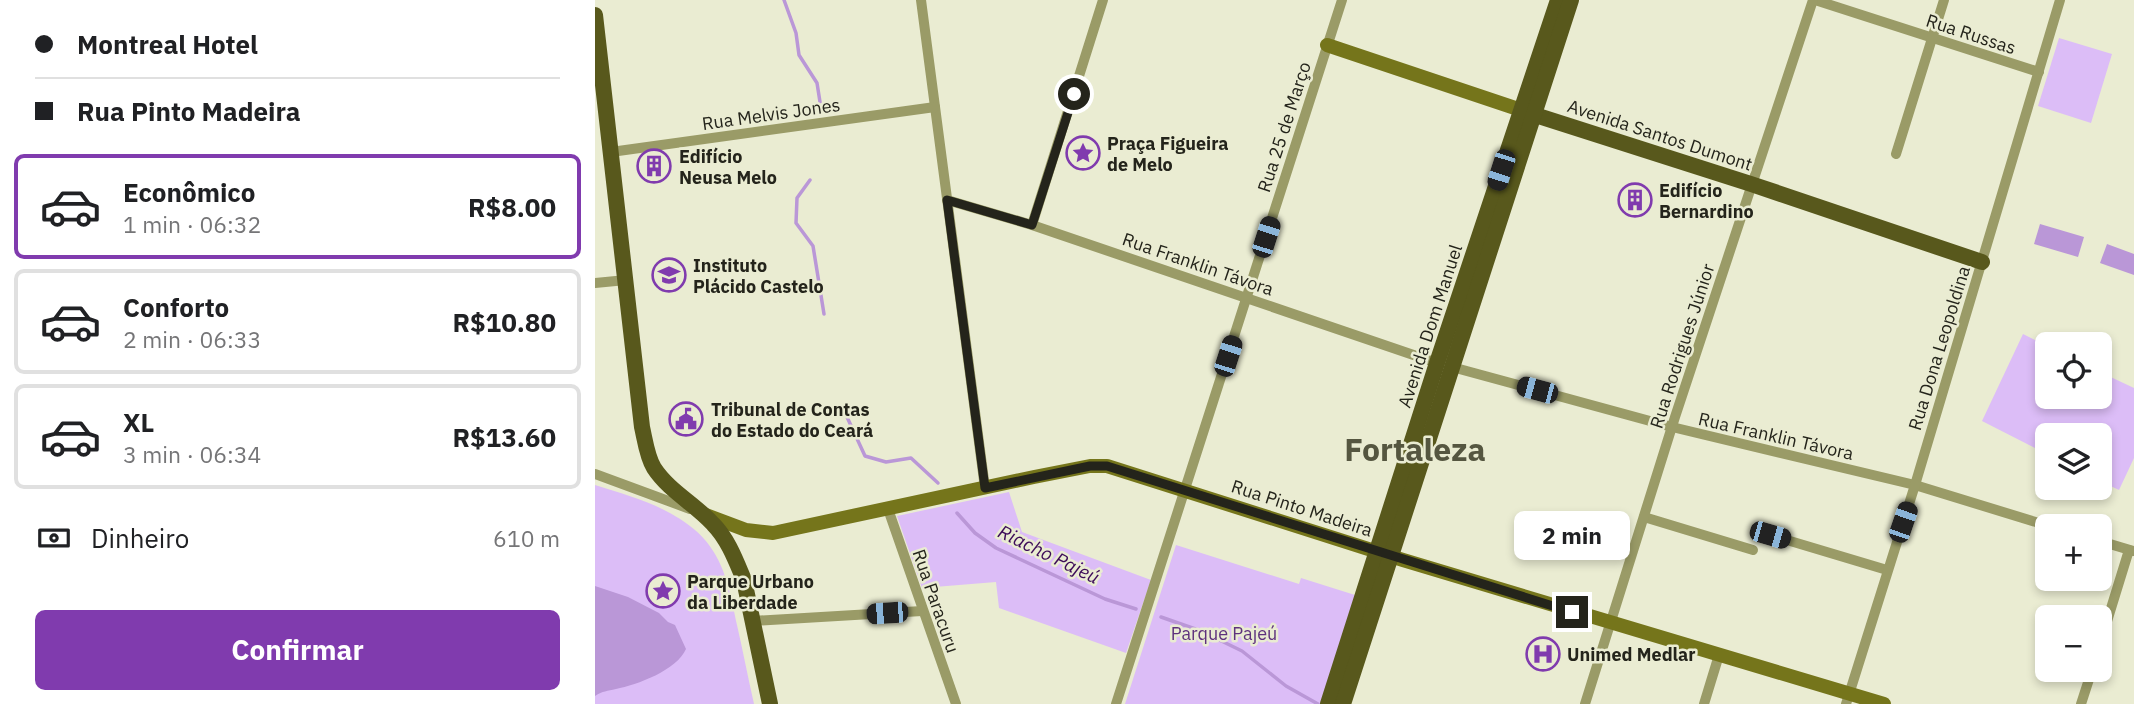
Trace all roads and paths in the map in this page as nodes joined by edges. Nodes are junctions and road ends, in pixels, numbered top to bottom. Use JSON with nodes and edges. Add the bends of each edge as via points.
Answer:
{"nodes":[{"id":1,"x":921,"y":0,"type":"edge"},
{"id":2,"x":1103,"y":0,"type":"edge"},
{"id":3,"x":1342,"y":0,"type":"edge"},
{"id":4,"x":1558,"y":0,"type":"edge"},
{"id":5,"x":1571,"y":0,"type":"edge"},
{"id":6,"x":1814,"y":0,"type":"edge"},
{"id":7,"x":1944,"y":0,"type":"edge"},
{"id":8,"x":2060,"y":0,"type":"edge"},
{"id":9,"x":595,"y":15,"type":"edge"},
{"id":10,"x":1932,"y":39,"type":"junction"},
{"id":11,"x":1327,"y":45,"type":"junction"},
{"id":12,"x":2039,"y":72,"type":"junction"},
{"id":13,"x":935,"y":107,"type":"junction"},
{"id":14,"x":600,"y":108,"type":"edge"},
{"id":15,"x":1527,"y":112,"type":"junction"},
{"id":16,"x":611,"y":152,"type":"junction"},
{"id":17,"x":1896,"y":154,"type":"dead end"},
{"id":18,"x":1751,"y":184,"type":"junction"},
{"id":19,"x":947,"y":200,"type":"junction"},
{"id":20,"x":1032,"y":225,"type":"junction"},
{"id":21,"x":1982,"y":262,"type":"junction"},
{"id":22,"x":626,"y":280,"type":"junction"},
{"id":23,"x":595,"y":284,"type":"edge"},
{"id":24,"x":1246,"y":297,"type":"junction"},
{"id":25,"x":1445,"y":365,"type":"junction"},
{"id":26,"x":1672,"y":427,"type":"junction"},
{"id":27,"x":595,"y":474,"type":"edge"},
{"id":28,"x":1915,"y":485,"type":"junction"},
{"id":29,"x":985,"y":488,"type":"junction"},
{"id":30,"x":1185,"y":491,"type":"junction"},
{"id":31,"x":888,"y":509,"type":"junction"},
{"id":32,"x":701,"y":513,"type":"junction"},
{"id":33,"x":1644,"y":517,"type":"junction"},
{"id":34,"x":2035,"y":522,"type":"edge"},
{"id":35,"x":1770,"y":535,"type":"dead end"},
{"id":36,"x":2112,"y":545,"type":"edge"},
{"id":37,"x":1753,"y":550,"type":"dead end"},
{"id":38,"x":2131,"y":551,"type":"edge"},
{"id":39,"x":1384,"y":554,"type":"junction"},
{"id":40,"x":1887,"y":570,"type":"junction"},
{"id":41,"x":2112,"y":608,"type":"edge"},
{"id":42,"x":922,"y":611,"type":"junction"},
{"id":43,"x":753,"y":621,"type":"junction"},
{"id":44,"x":1609,"y":623,"type":"junction"},
{"id":45,"x":1719,"y":655,"type":"junction"},
{"id":46,"x":2088,"y":682,"type":"edge"},
{"id":47,"x":1848,"y":699,"type":"edge"},
{"id":48,"x":770,"y":704,"type":"edge"},
{"id":49,"x":956,"y":704,"type":"edge"},
{"id":50,"x":1115,"y":704,"type":"edge"},
{"id":51,"x":1328,"y":704,"type":"edge"},
{"id":52,"x":1343,"y":704,"type":"edge"},
{"id":53,"x":1585,"y":704,"type":"edge"},
{"id":54,"x":1704,"y":704,"type":"edge"},
{"id":55,"x":1884,"y":704,"type":"edge"},
{"id":56,"x":2081,"y":704,"type":"edge"}],
"edges":[{"from":1,"to":13,"type":"street"},
{"from":2,"to":20,"type":"street"},
{"from":3,"to":11,"type":"street","name":"Rua 25 de Março"},
{"from":4,"to":15,"type":"main road","name":"Avenida Dom Manuel"},
{"from":5,"to":15,"type":"main road","name":"Avenida Dom Manuel"},
{"from":6,"to":10,"type":"street","name":"Rua Russas"},
{"from":6,"to":18,"type":"street","name":"Rua Rodrigues Júnior"},
{"from":7,"to":10,"type":"street"},
{"from":8,"to":12,"type":"street","name":"Rua Dona Leopoldina"},
{"from":9,"to":14,"type":"main road"},
{"from":10,"to":12,"type":"street","name":"Rua Russas"},
{"from":10,"to":17,"type":"street"},
{"from":11,"to":15,"type":"main road","name":"Avenida Santos Dumont"},
{"from":11,"to":24,"type":"street","name":"Rua 25 de Março"},
{"from":12,"to":21,"type":"street","name":"Rua Dona Leopoldina"},
{"from":13,"to":16,"type":"street","name":"Rua Melvis Jones"},
{"from":13,"to":19,"type":"street"},
{"from":14,"to":16,"type":"main road"},
{"from":15,"to":18,"type":"main road","name":"Avenida Santos Dumont"},
{"from":15,"to":25,"type":"main road","name":"Avenida Dom Manuel"},
{"from":16,"to":22,"type":"main road"},
{"from":18,"to":21,"type":"main road","name":"Avenida Santos Dumont"},
{"from":18,"to":26,"type":"street","name":"Rua Rodrigues Júnior"},
{"from":19,"to":20,"type":"street","name":"Rua Franklin Távora"},
{"from":19,"to":29,"type":"street"},
{"from":20,"to":24,"type":"street","name":"Rua Franklin Távora"},
{"from":21,"to":28,"type":"street","name":"Rua Dona Leopoldina"},
{"from":22,"to":23,"type":"street"},
{"from":22,"to":32,"type":"main road","via":[[642,427],[652,466]]},
{"from":24,"to":25,"type":"street","name":"Rua Franklin Távora"},
{"from":24,"to":30,"type":"street","name":"Rua 25 de Março"},
{"from":25,"to":26,"type":"street","name":"Rua Franklin Távora"},
{"from":25,"to":39,"type":"main road","name":"Avenida Dom Manuel"},
{"from":26,"to":28,"type":"street","name":"Rua Franklin Távora"},
{"from":26,"to":33,"type":"street","name":"Rua Rodrigues Júnior"},
{"from":27,"to":32,"type":"street"},
{"from":28,"to":34,"type":"street","name":"Rua Franklin Távora"},
{"from":28,"to":40,"type":"street","name":"Rua Dona Leopoldina"},
{"from":29,"to":30,"type":"main road","name":"Rua Pinto Madeira","via":[[1098,465]]},
{"from":29,"to":31,"type":"main road","name":"Rua Pinto Madeira"},
{"from":30,"to":39,"type":"main road","name":"Rua Pinto Madeira"},
{"from":30,"to":50,"type":"street","name":"Rua 25 de Março"},
{"from":31,"to":32,"type":"main road","name":"Rua Pinto Madeira","via":[[761,533]]},
{"from":31,"to":42,"type":"street","name":"Rua Paracuru"},
{"from":32,"to":43,"type":"main road","via":[[714,524],[737,561]]},
{"from":33,"to":37,"type":"street"},
{"from":33,"to":44,"type":"street","name":"Rua Rodrigues Júnior"},
{"from":35,"to":40,"type":"street"},
{"from":36,"to":38,"type":"street"},
{"from":38,"to":41,"type":"street"},
{"from":39,"to":44,"type":"main road","name":"Rua Pinto Madeira"},
{"from":39,"to":51,"type":"main road","name":"Avenida Dom Manuel"},
{"from":39,"to":52,"type":"main road","name":"Avenida Dom Manuel"},
{"from":40,"to":47,"type":"street","name":"Rua Dona Leopoldina"},
{"from":42,"to":43,"type":"street"},
{"from":42,"to":49,"type":"street","name":"Rua Paracuru"},
{"from":43,"to":48,"type":"main road"},
{"from":44,"to":45,"type":"main road","name":"Rua Pinto Madeira"},
{"from":44,"to":53,"type":"street","name":"Rua Rodrigues Júnior"},
{"from":45,"to":47,"type":"main road","name":"Rua Pinto Madeira"},
{"from":45,"to":54,"type":"street"},
{"from":46,"to":56,"type":"street"},
{"from":47,"to":55,"type":"main road","name":"Rua Pinto Madeira"}]}
